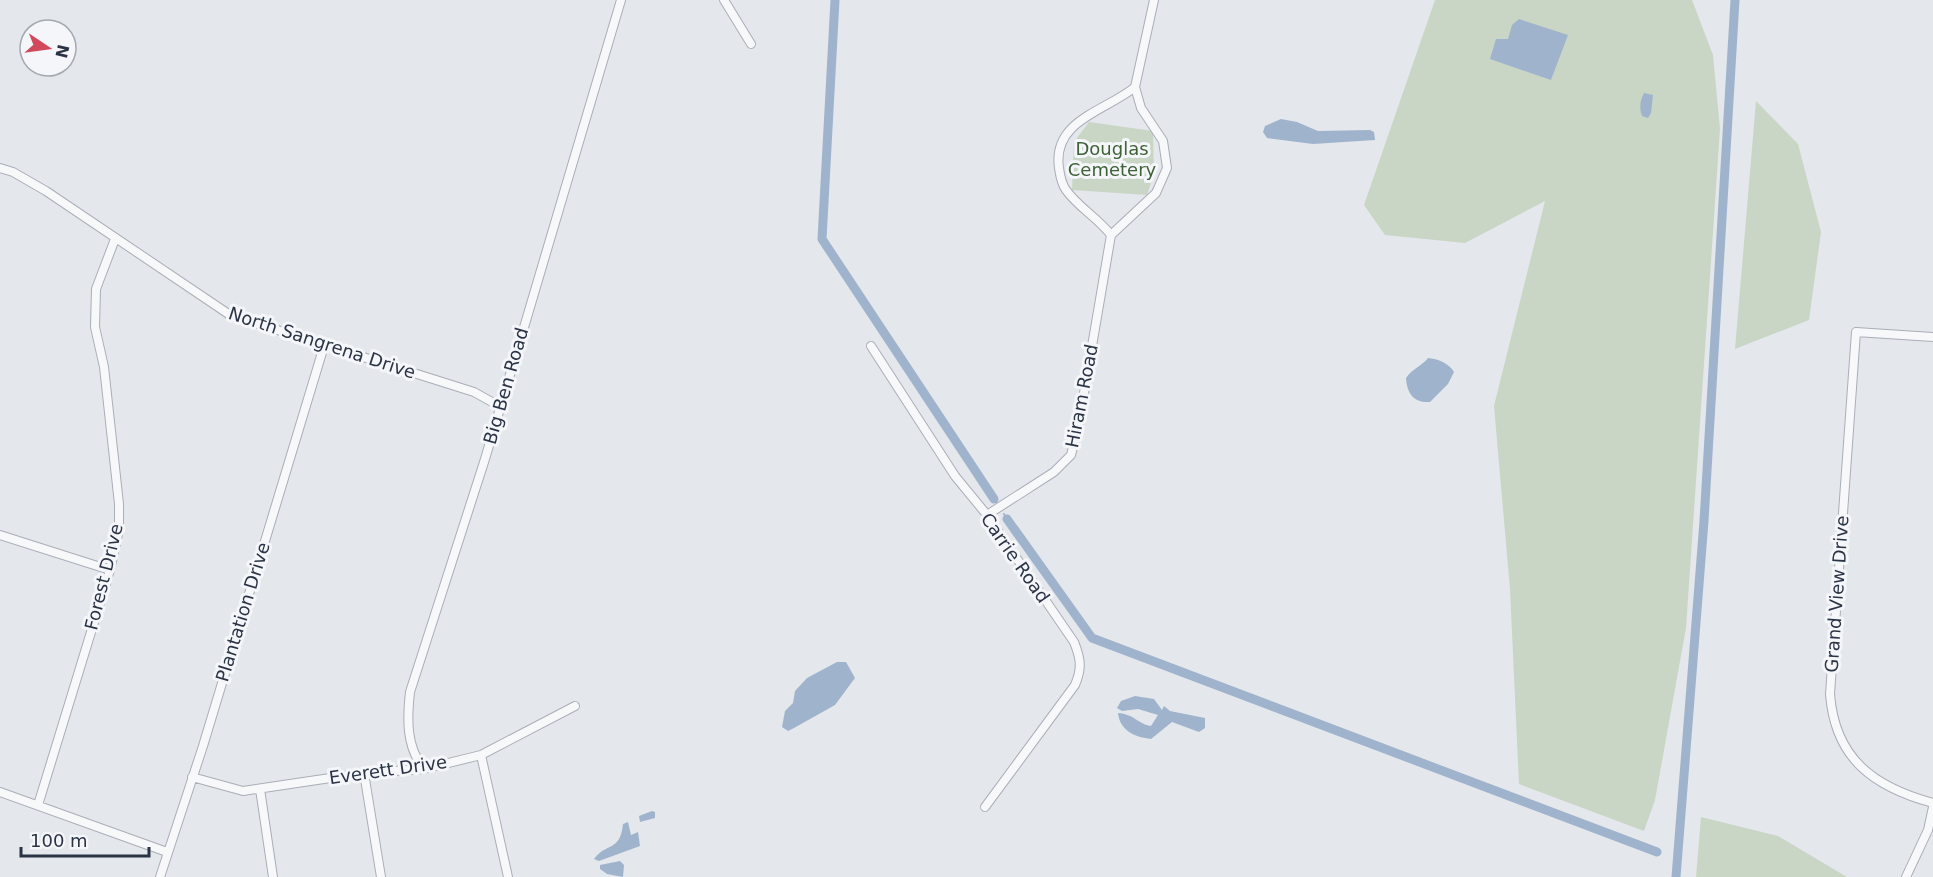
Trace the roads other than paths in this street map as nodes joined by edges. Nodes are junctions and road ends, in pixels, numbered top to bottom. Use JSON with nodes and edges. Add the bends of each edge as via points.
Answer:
{"nodes":[{"id":1,"x":621,"y":0,"type":"edge"},
{"id":2,"x":724,"y":0,"type":"edge"},
{"id":3,"x":1154,"y":0,"type":"edge"},
{"id":4,"x":751,"y":44,"type":"dead end"},
{"id":5,"x":1135,"y":87,"type":"junction"},
{"id":6,"x":0,"y":168,"type":"edge"},
{"id":7,"x":1111,"y":236,"type":"junction"},
{"id":8,"x":115,"y":239,"type":"junction"},
{"id":9,"x":1933,"y":337,"type":"edge"},
{"id":10,"x":324,"y":346,"type":"junction"},
{"id":11,"x":871,"y":346,"type":"dead end"},
{"id":12,"x":499,"y":406,"type":"junction"},
{"id":13,"x":987,"y":515,"type":"junction"},
{"id":14,"x":0,"y":535,"type":"edge"},
{"id":15,"x":110,"y":570,"type":"junction"},
{"id":16,"x":575,"y":706,"type":"dead end"},
{"id":17,"x":481,"y":754,"type":"junction"},
{"id":18,"x":424,"y":769,"type":"junction"},
{"id":19,"x":364,"y":773,"type":"junction"},
{"id":20,"x":192,"y":777,"type":"junction"},
{"id":21,"x":260,"y":789,"type":"junction"},
{"id":22,"x":0,"y":792,"type":"edge"},
{"id":23,"x":38,"y":805,"type":"junction"},
{"id":24,"x":1933,"y":805,"type":"edge"},
{"id":25,"x":985,"y":807,"type":"dead end"},
{"id":26,"x":167,"y":852,"type":"junction"},
{"id":27,"x":160,"y":877,"type":"edge"},
{"id":28,"x":273,"y":877,"type":"edge"},
{"id":29,"x":381,"y":877,"type":"edge"},
{"id":30,"x":508,"y":877,"type":"edge"},
{"id":31,"x":1906,"y":877,"type":"edge"}],
"edges":[{"from":1,"to":12,"type":"street","name":"Big Ben Road"},
{"from":2,"to":4,"type":"street"},
{"from":3,"to":5,"type":"street"},
{"from":5,"to":7,"type":"street","via":[[1141,108],[1163,141],[1167,168],[1156,193]]},
{"from":5,"to":7,"type":"street","via":[[1119,101],[1073,125],[1061,141],[1058,157],[1060,178],[1067,192],[1100,220]]},
{"from":6,"to":8,"type":"street","name":"North Sangrena Drive","via":[[32,183]]},
{"from":7,"to":13,"type":"street","name":"Hiram Road","via":[[1071,455],[1054,472]]},
{"from":8,"to":10,"type":"street","name":"North Sangrena Drive","via":[[230,315]]},
{"from":8,"to":15,"type":"street","name":"Forest Drive","via":[[96,289],[95,327],[104,367],[120,504]]},
{"from":9,"to":24,"type":"street","name":"Grand View Drive","via":[[1856,332],[1831,674],[1832,708],[1844,748],[1868,776]]},
{"from":10,"to":12,"type":"street","name":"North Sangrena Drive","via":[[474,392]]},
{"from":10,"to":20,"type":"street","name":"Plantation Drive"},
{"from":11,"to":13,"type":"street","name":"Carrie Road","via":[[955,476]]},
{"from":12,"to":18,"type":"street","name":"Big Ben Road","via":[[410,692],[407,718],[413,756]]},
{"from":13,"to":25,"type":"street","name":"Carrie Road","via":[[1074,642],[1081,667],[1075,686]]},
{"from":14,"to":15,"type":"street"},
{"from":15,"to":23,"type":"street","name":"Forest Drive"},
{"from":16,"to":17,"type":"street","name":"Everett Drive"},
{"from":17,"to":18,"type":"street","name":"Everett Drive"},
{"from":17,"to":30,"type":"street"},
{"from":18,"to":19,"type":"street","name":"Everett Drive"},
{"from":19,"to":21,"type":"street","name":"Everett Drive"},
{"from":19,"to":29,"type":"street"},
{"from":20,"to":21,"type":"street","name":"Everett Drive","via":[[243,791]]},
{"from":20,"to":26,"type":"street","name":"Plantation Drive"},
{"from":21,"to":28,"type":"street"},
{"from":22,"to":23,"type":"street"},
{"from":23,"to":26,"type":"street"},
{"from":24,"to":31,"type":"street","via":[[1928,830]]},
{"from":26,"to":27,"type":"street","name":"Plantation Drive"}]}
